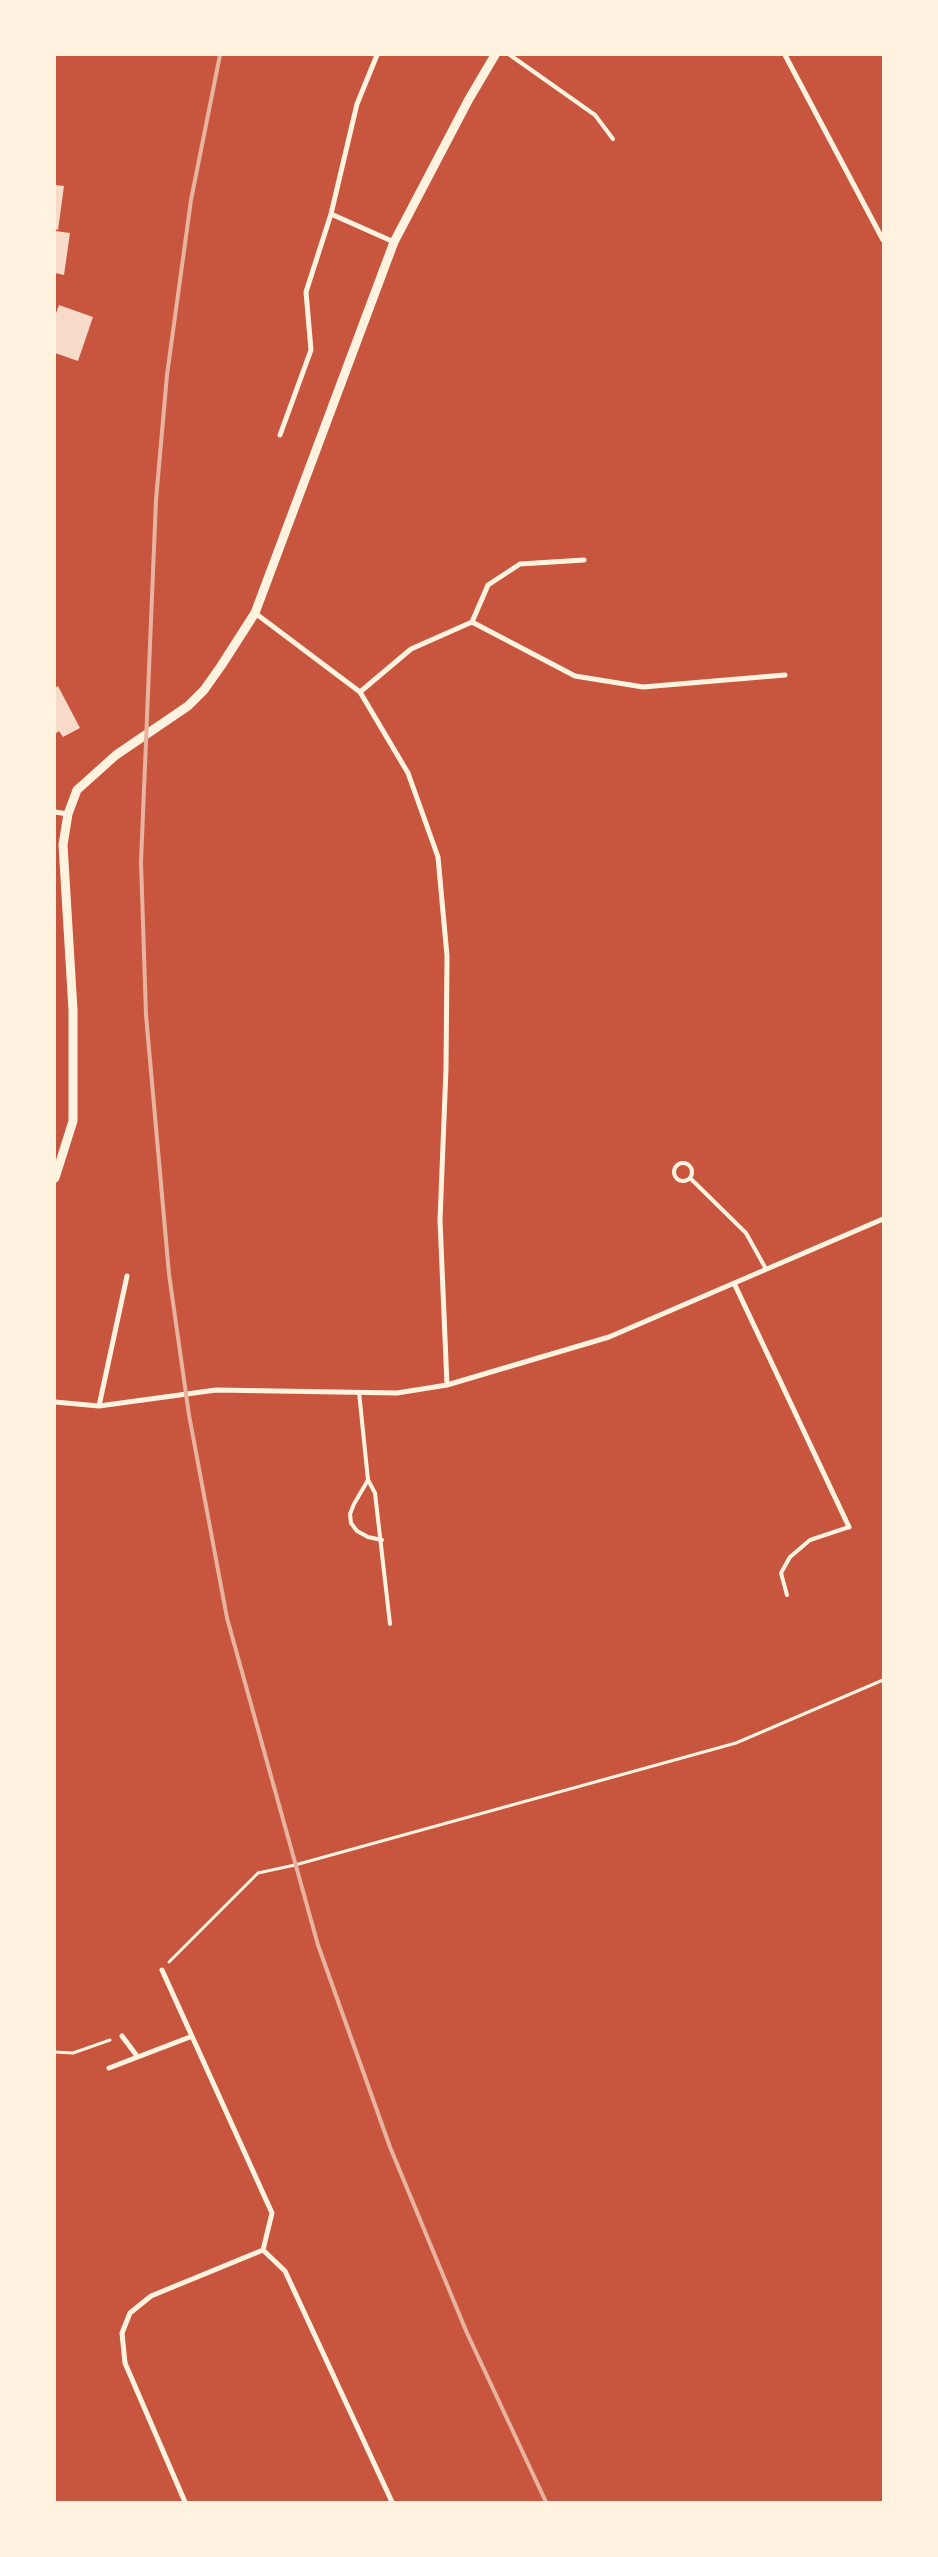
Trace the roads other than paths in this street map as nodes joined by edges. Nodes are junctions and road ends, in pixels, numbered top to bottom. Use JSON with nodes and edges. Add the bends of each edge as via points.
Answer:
{"nodes":[{"id":1,"x":377,"y":55,"type":"edge"},
{"id":2,"x":494,"y":55,"type":"edge"},
{"id":3,"x":510,"y":55,"type":"edge"},
{"id":4,"x":785,"y":55,"type":"edge"},
{"id":5,"x":613,"y":139,"type":"dead end"},
{"id":6,"x":331,"y":214,"type":"junction"},
{"id":7,"x":883,"y":240,"type":"edge"},
{"id":8,"x":394,"y":242,"type":"junction"},
{"id":9,"x":280,"y":435,"type":"dead end"},
{"id":10,"x":584,"y":560,"type":"dead end"},
{"id":11,"x":255,"y":613,"type":"junction"},
{"id":12,"x":472,"y":622,"type":"junction"},
{"id":13,"x":785,"y":675,"type":"dead end"},
{"id":14,"x":360,"y":692,"type":"junction"},
{"id":15,"x":55,"y":812,"type":"edge"},
{"id":16,"x":68,"y":814,"type":"junction"},
{"id":17,"x":55,"y":1178,"type":"edge"},
{"id":18,"x":690,"y":1178,"type":"junction"},
{"id":19,"x":883,"y":1219,"type":"edge"},
{"id":20,"x":766,"y":1269,"type":"junction"},
{"id":21,"x":127,"y":1276,"type":"dead end"},
{"id":22,"x":734,"y":1283,"type":"junction"},
{"id":23,"x":447,"y":1385,"type":"junction"},
{"id":24,"x":359,"y":1392,"type":"junction"},
{"id":25,"x":55,"y":1402,"type":"edge"},
{"id":26,"x":99,"y":1406,"type":"junction"},
{"id":27,"x":368,"y":1480,"type":"junction"},
{"id":28,"x":849,"y":1527,"type":"joint"},
{"id":29,"x":382,"y":1540,"type":"junction"},
{"id":30,"x":788,"y":1595,"type":"dead end"},
{"id":31,"x":390,"y":1624,"type":"dead end"},
{"id":32,"x":162,"y":1970,"type":"road end"},
{"id":33,"x":122,"y":2036,"type":"road end"},
{"id":34,"x":190,"y":2037,"type":"junction"},
{"id":35,"x":137,"y":2056,"type":"junction"},
{"id":36,"x":109,"y":2068,"type":"dead end"},
{"id":37,"x":263,"y":2250,"type":"junction"},
{"id":38,"x":185,"y":2502,"type":"edge"},
{"id":39,"x":392,"y":2502,"type":"edge"}],
"edges":[{"from":1,"to":6,"type":"street","via":[[357,104]]},
{"from":2,"to":8,"type":"street"},
{"from":3,"to":5,"type":"lane","via":[[595,115]]},
{"from":4,"to":7,"type":"street"},
{"from":6,"to":8,"type":"street"},
{"from":6,"to":9,"type":"street","via":[[306,292],[311,350]]},
{"from":8,"to":11,"type":"street"},
{"from":10,"to":12,"type":"street","via":[[520,564],[488,585]]},
{"from":11,"to":14,"type":"street"},
{"from":11,"to":16,"type":"street","via":[[204,690],[188,706],[116,755],[77,790]]},
{"from":12,"to":13,"type":"street","via":[[575,676],[642,687]]},
{"from":12,"to":14,"type":"street","via":[[411,649]]},
{"from":14,"to":23,"type":"street","via":[[408,773],[438,857],[447,956],[440,1220]]},
{"from":15,"to":16,"type":"street"},
{"from":16,"to":17,"type":"street","via":[[63,845],[73,1010],[73,1122]]},
{"from":18,"to":18,"type":"lane","via":[[692,1170],[689,1165],[684,1163],[676,1167],[676,1178],[685,1181]]},
{"from":18,"to":20,"type":"lane","via":[[746,1233]]},
{"from":19,"to":20,"type":"street"},
{"from":20,"to":22,"type":"street"},
{"from":21,"to":26,"type":"street"},
{"from":22,"to":23,"type":"street","via":[[609,1337]]},
{"from":22,"to":28,"type":"street"},
{"from":23,"to":24,"type":"street","via":[[397,1393]]},
{"from":24,"to":26,"type":"street","via":[[216,1390]]},
{"from":24,"to":27,"type":"lane"},
{"from":25,"to":26,"type":"street"},
{"from":27,"to":29,"type":"lane","via":[[375,1493]]},
{"from":27,"to":29,"type":"lane","via":[[350,1514],[351,1523],[357,1531]]},
{"from":28,"to":30,"type":"lane","via":[[810,1540],[790,1557],[781,1573]]},
{"from":29,"to":31,"type":"lane"},
{"from":32,"to":34,"type":"street"},
{"from":33,"to":35,"type":"street"},
{"from":34,"to":35,"type":"street"},
{"from":34,"to":37,"type":"street","via":[[272,2213]]},
{"from":35,"to":36,"type":"street"},
{"from":37,"to":38,"type":"street","via":[[151,2296],[130,2313],[122,2332],[124,2363]]},
{"from":37,"to":39,"type":"street","via":[[285,2271]]}]}
